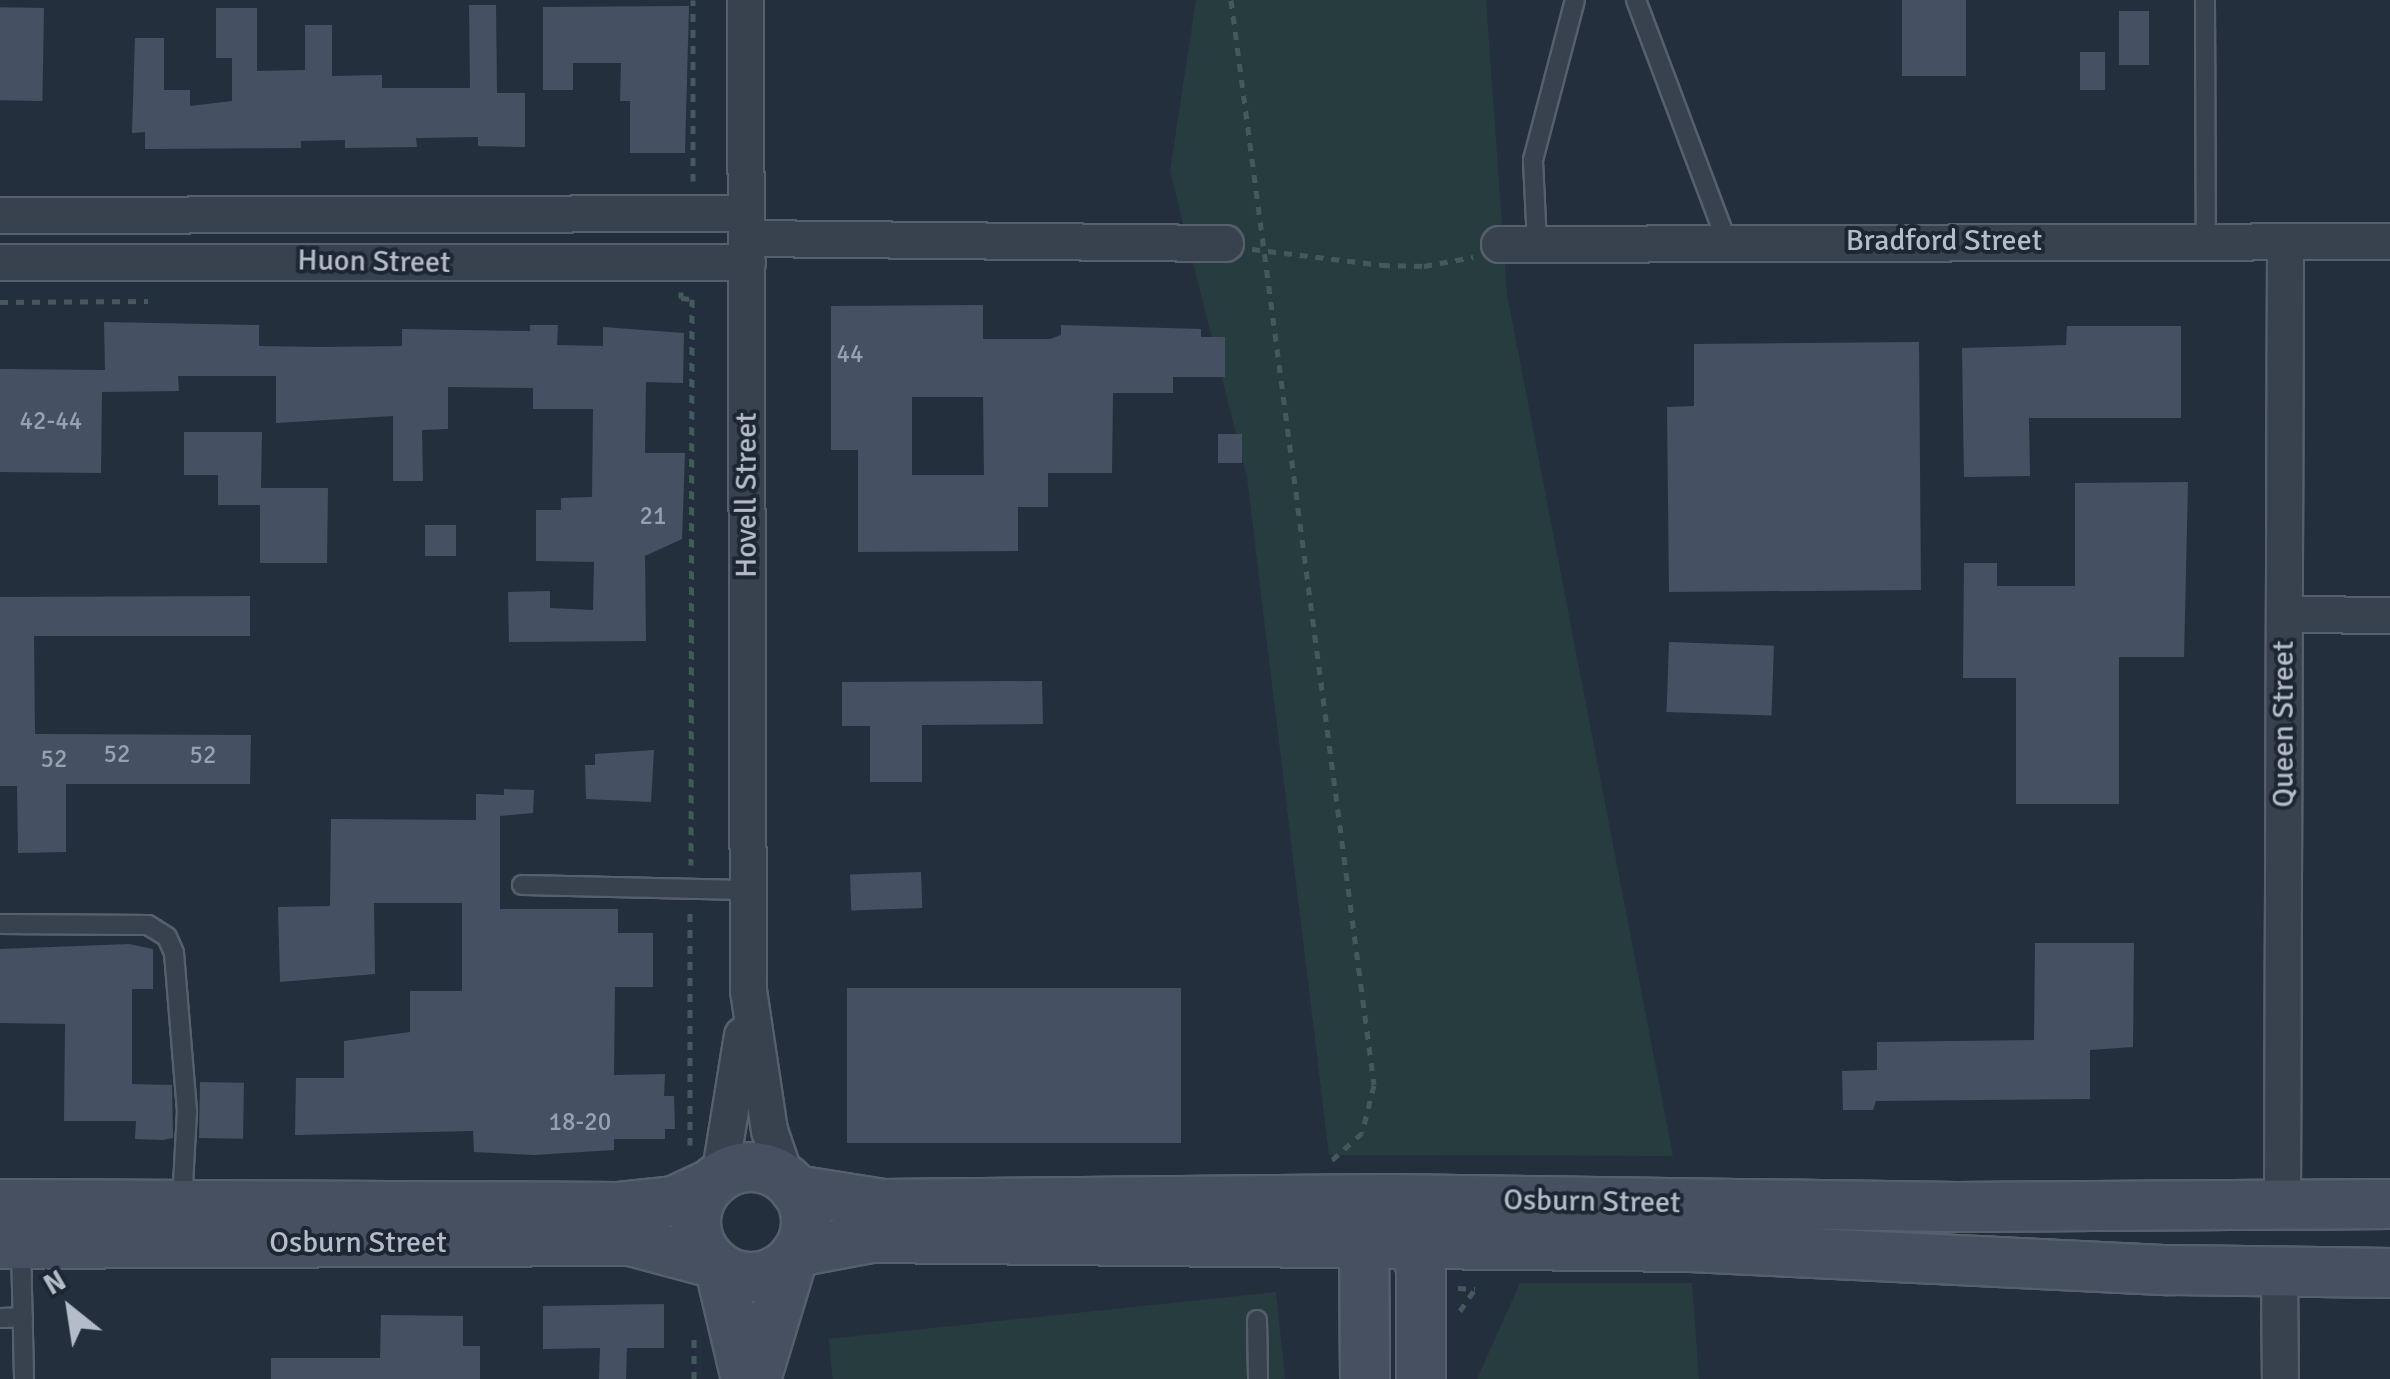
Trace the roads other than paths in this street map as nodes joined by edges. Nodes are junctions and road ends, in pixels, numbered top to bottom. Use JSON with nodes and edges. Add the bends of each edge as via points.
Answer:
{"nodes":[{"id":1,"x":745,"y":0,"type":"edge"},
{"id":2,"x":1575,"y":0,"type":"edge"},
{"id":3,"x":1636,"y":0,"type":"edge"},
{"id":4,"x":2205,"y":0,"type":"edge"},
{"id":5,"x":194,"y":214,"type":"junction"},
{"id":6,"x":457,"y":215,"type":"junction"},
{"id":7,"x":535,"y":215,"type":"junction"},
{"id":8,"x":0,"y":216,"type":"edge"},
{"id":9,"x":746,"y":238,"type":"junction"},
{"id":10,"x":1726,"y":240,"type":"junction"},
{"id":11,"x":2390,"y":241,"type":"edge"},
{"id":12,"x":2206,"y":242,"type":"junction"},
{"id":13,"x":1225,"y":243,"type":"dead end"},
{"id":14,"x":1536,"y":243,"type":"junction"},
{"id":15,"x":1499,"y":244,"type":"road end"},
{"id":16,"x":2285,"y":244,"type":"junction"},
{"id":17,"x":196,"y":261,"type":"junction"},
{"id":18,"x":0,"y":262,"type":"edge"},
{"id":19,"x":459,"y":263,"type":"junction"},
{"id":20,"x":537,"y":263,"type":"junction"},
{"id":21,"x":2284,"y":614,"type":"junction"},
{"id":22,"x":2390,"y":615,"type":"edge"},
{"id":23,"x":522,"y":885,"type":"dead end"},
{"id":24,"x":746,"y":890,"type":"junction"},
{"id":25,"x":0,"y":924,"type":"edge"},
{"id":26,"x":748,"y":990,"type":"junction"},
{"id":27,"x":706,"y":1175,"type":"junction"},
{"id":28,"x":791,"y":1186,"type":"junction"},
{"id":29,"x":1390,"y":1199,"type":"junction"},
{"id":30,"x":2282,"y":1204,"type":"junction"},
{"id":31,"x":2390,"y":1204,"type":"edge"},
{"id":32,"x":182,"y":1205,"type":"junction"},
{"id":33,"x":10,"y":1224,"type":"edge"},
{"id":34,"x":1364,"y":1246,"type":"junction"},
{"id":35,"x":1417,"y":1249,"type":"junction"},
{"id":36,"x":795,"y":1254,"type":"junction"},
{"id":37,"x":716,"y":1266,"type":"junction"},
{"id":38,"x":2279,"y":1273,"type":"junction"},
{"id":39,"x":2390,"y":1273,"type":"edge"},
{"id":40,"x":23,"y":1317,"type":"junction"},
{"id":41,"x":0,"y":1318,"type":"edge"},
{"id":42,"x":1257,"y":1320,"type":"dead end"},
{"id":43,"x":24,"y":1379,"type":"edge"},
{"id":44,"x":746,"y":1379,"type":"edge"},
{"id":45,"x":756,"y":1379,"type":"edge"},
{"id":46,"x":1258,"y":1379,"type":"edge"},
{"id":47,"x":1365,"y":1379,"type":"edge"},
{"id":48,"x":1421,"y":1379,"type":"edge"},
{"id":49,"x":2280,"y":1379,"type":"edge"}],
"edges":[{"from":1,"to":9,"type":"street","name":"Hovell Street"},
{"from":2,"to":14,"type":"lane","via":[[1533,160]]},
{"from":3,"to":10,"type":"lane"},
{"from":4,"to":12,"type":"lane"},
{"from":5,"to":6,"type":"street","name":"Huon Street"},
{"from":5,"to":8,"type":"street","name":"Huon Street"},
{"from":5,"to":17,"type":"street"},
{"from":6,"to":7,"type":"street","name":"Huon Street"},
{"from":6,"to":19,"type":"street"},
{"from":7,"to":9,"type":"street","name":"Huon Street","via":[[682,214]]},
{"from":7,"to":20,"type":"street"},
{"from":9,"to":13,"type":"street","name":"Huon Street"},
{"from":9,"to":20,"type":"street","name":"Huon Street","via":[[682,264]]},
{"from":9,"to":24,"type":"street","name":"Hovell Street"},
{"from":10,"to":12,"type":"street","name":"Bradford Street"},
{"from":10,"to":14,"type":"street","name":"Bradford Street"},
{"from":11,"to":16,"type":"street","name":"Bradford Street"},
{"from":12,"to":16,"type":"street","name":"Bradford Street"},
{"from":14,"to":15,"type":"street","name":"Bradford Street"},
{"from":16,"to":21,"type":"street","name":"Queen Street"},
{"from":17,"to":18,"type":"street","name":"Huon Street"},
{"from":17,"to":19,"type":"street","name":"Huon Street"},
{"from":19,"to":20,"type":"street","name":"Huon Street"},
{"from":21,"to":22,"type":"street"},
{"from":21,"to":30,"type":"street","name":"Queen Street"},
{"from":23,"to":24,"type":"lane"},
{"from":24,"to":26,"type":"street","name":"Hovell Street"},
{"from":25,"to":32,"type":"lane","via":[[148,925],[167,938],[174,953],[187,1111]]},
{"from":26,"to":27,"type":"street","name":"Hovell Street"},
{"from":26,"to":28,"type":"street","name":"Hovell Street","via":[[766,1120]]},
{"from":27,"to":28,"type":"street","via":[[760,1168]]},
{"from":27,"to":32,"type":"street","name":"Osburn Street","via":[[674,1200],[616,1207]]},
{"from":27,"to":37,"type":"street","via":[[696,1223]]},
{"from":28,"to":29,"type":"street","name":"Osburn Street","via":[[883,1204]]},
{"from":28,"to":36,"type":"street","via":[[806,1216]]},
{"from":29,"to":30,"type":"street","name":"Osburn Street"},
{"from":29,"to":34,"type":"street"},
{"from":29,"to":35,"type":"street"},
{"from":30,"to":31,"type":"street","name":"Osburn Street"},
{"from":30,"to":38,"type":"street"},
{"from":32,"to":33,"type":"street","name":"Osburn Street"},
{"from":33,"to":37,"type":"street","name":"Osburn Street","via":[[631,1242]]},
{"from":33,"to":40,"type":"lane"},
{"from":34,"to":35,"type":"street","name":"Osburn Street"},
{"from":34,"to":36,"type":"street","name":"Osburn Street","via":[[872,1238]]},
{"from":34,"to":47,"type":"street"},
{"from":35,"to":38,"type":"street","name":"Osburn Street","via":[[1691,1247]]},
{"from":35,"to":48,"type":"street"},
{"from":36,"to":37,"type":"street","via":[[759,1276]]},
{"from":36,"to":45,"type":"street"},
{"from":37,"to":44,"type":"street"},
{"from":38,"to":39,"type":"street","name":"Osburn Street"},
{"from":38,"to":49,"type":"street"},
{"from":40,"to":41,"type":"lane"},
{"from":40,"to":43,"type":"lane"},
{"from":42,"to":46,"type":"lane"}]}
